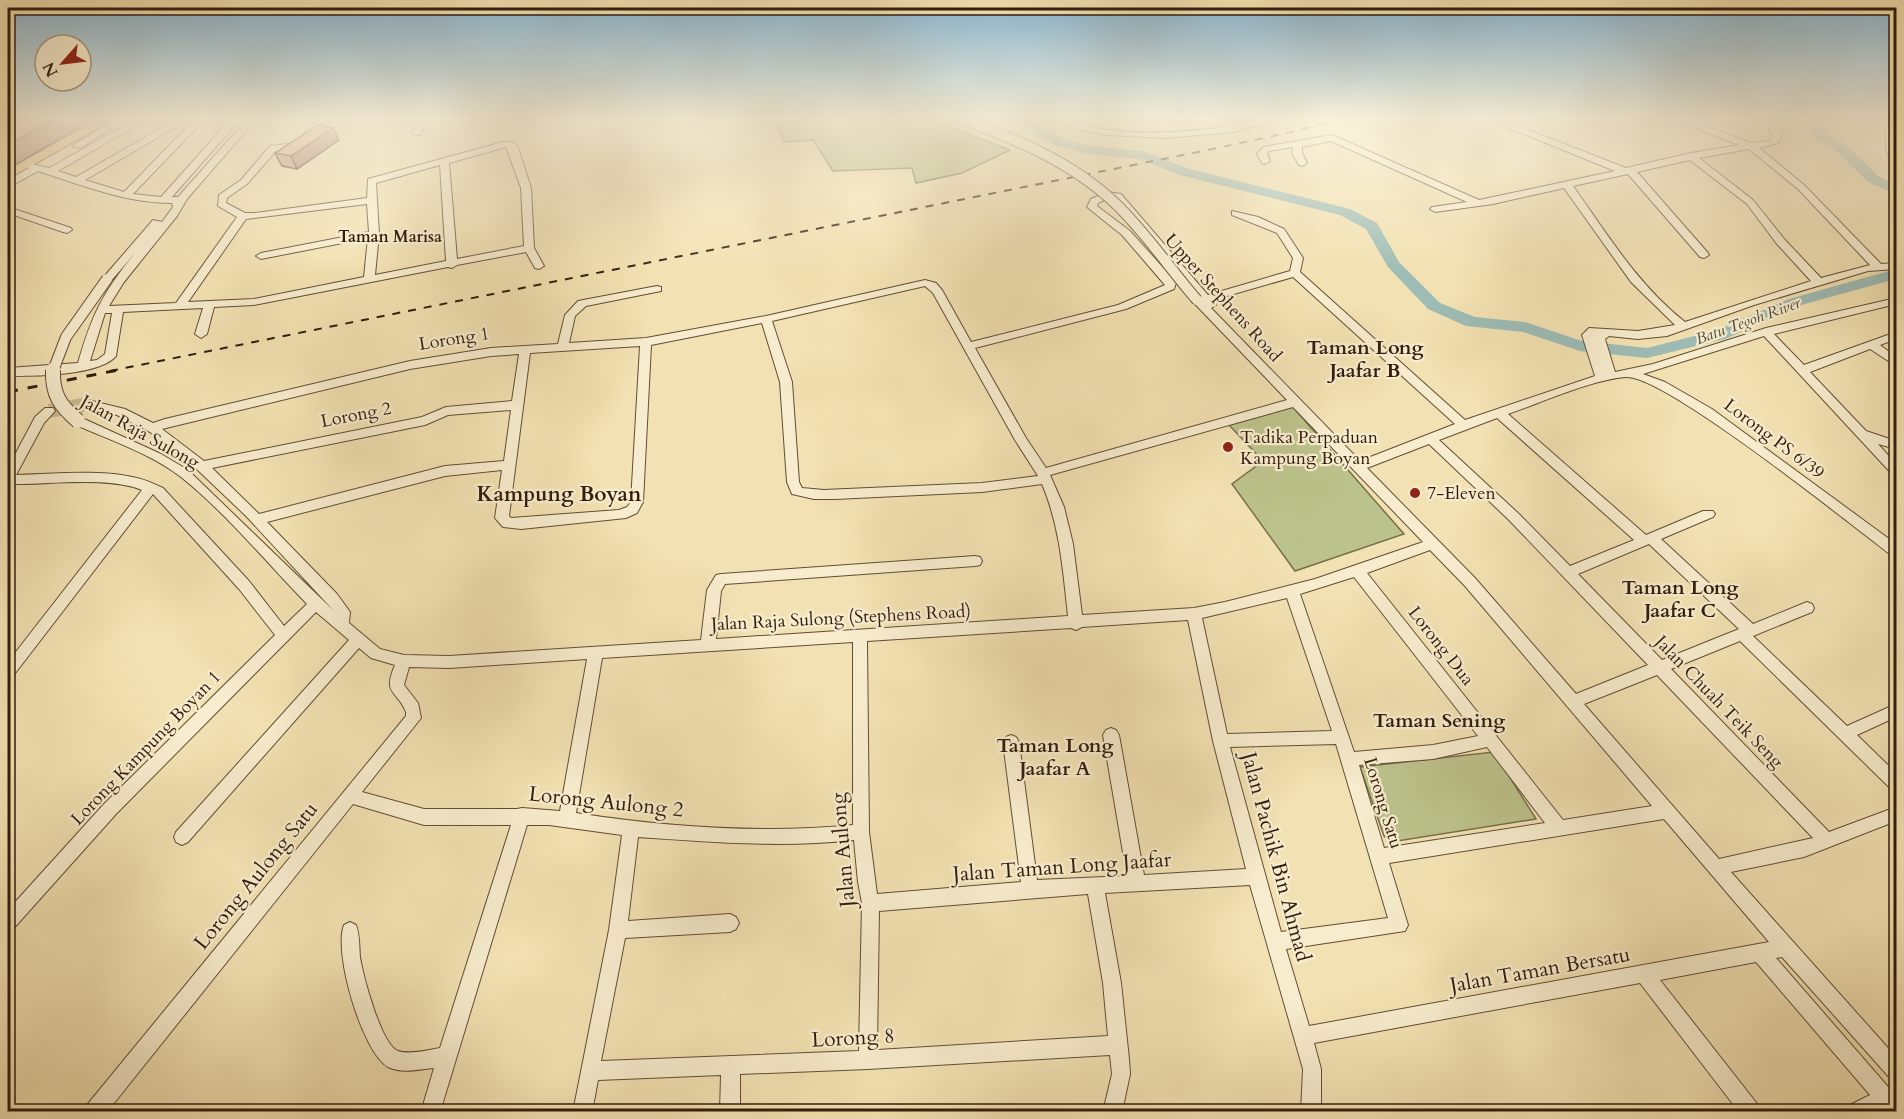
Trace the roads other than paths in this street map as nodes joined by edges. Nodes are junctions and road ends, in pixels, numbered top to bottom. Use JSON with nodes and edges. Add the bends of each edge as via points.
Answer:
{"nodes":[{"id":1,"x":22,"y":169,"type":"edge"},
{"id":2,"x":27,"y":169,"type":"edge"},
{"id":3,"x":45,"y":169,"type":"edge"},
{"id":4,"x":54,"y":169,"type":"edge"},
{"id":5,"x":97,"y":169,"type":"edge"},
{"id":6,"x":152,"y":169,"type":"edge"},
{"id":7,"x":191,"y":169,"type":"edge"},
{"id":8,"x":210,"y":169,"type":"edge"},
{"id":9,"x":255,"y":169,"type":"edge"},
{"id":10,"x":414,"y":169,"type":"edge"},
{"id":11,"x":445,"y":169,"type":"edge"},
{"id":12,"x":520,"y":169,"type":"edge"},
{"id":13,"x":1073,"y":169,"type":"edge"},
{"id":14,"x":1401,"y":169,"type":"edge"},
{"id":15,"x":1622,"y":169,"type":"edge"},
{"id":16,"x":1635,"y":169,"type":"edge"},
{"id":17,"x":1708,"y":169,"type":"edge"},
{"id":18,"x":1779,"y":169,"type":"edge"},
{"id":19,"x":51,"y":171,"type":"junction"},
{"id":20,"x":1627,"y":171,"type":"junction"},
{"id":21,"x":8,"y":175,"type":"edge"},
{"id":22,"x":78,"y":180,"type":"junction"},
{"id":23,"x":8,"y":184,"type":"edge"},
{"id":24,"x":1567,"y":185,"type":"junction"},
{"id":25,"x":126,"y":196,"type":"junction"},
{"id":26,"x":164,"y":200,"type":"junction"},
{"id":27,"x":183,"y":200,"type":"junction"},
{"id":28,"x":372,"y":200,"type":"junction"},
{"id":29,"x":1480,"y":203,"type":"junction"},
{"id":30,"x":1435,"y":209,"type":"dead end"},
{"id":31,"x":8,"y":210,"type":"edge"},
{"id":32,"x":1236,"y":213,"type":"dead end"},
{"id":33,"x":243,"y":216,"type":"junction"},
{"id":34,"x":67,"y":230,"type":"dead end"},
{"id":35,"x":374,"y":234,"type":"junction"},
{"id":36,"x":529,"y":248,"type":"junction"},
{"id":37,"x":1704,"y":255,"type":"dead end"},
{"id":38,"x":261,"y":256,"type":"dead end"},
{"id":39,"x":452,"y":265,"type":"junction"},
{"id":40,"x":539,"y":266,"type":"dead end"},
{"id":41,"x":1877,"y":266,"type":"junction"},
{"id":42,"x":1896,"y":266,"type":"edge"},
{"id":43,"x":1295,"y":273,"type":"junction"},
{"id":44,"x":369,"y":280,"type":"junction"},
{"id":45,"x":1819,"y":283,"type":"junction"},
{"id":46,"x":657,"y":289,"type":"dead end"},
{"id":47,"x":1201,"y":300,"type":"junction"},
{"id":48,"x":1896,"y":301,"type":"edge"},
{"id":49,"x":181,"y":304,"type":"junction"},
{"id":50,"x":210,"y":304,"type":"junction"},
{"id":51,"x":118,"y":308,"type":"junction"},
{"id":52,"x":101,"y":310,"type":"junction"},
{"id":53,"x":766,"y":319,"type":"junction"},
{"id":54,"x":1684,"y":327,"type":"junction"},
{"id":55,"x":1766,"y":332,"type":"junction"},
{"id":56,"x":201,"y":334,"type":"dead end"},
{"id":57,"x":1896,"y":335,"type":"edge"},
{"id":58,"x":646,"y":342,"type":"junction"},
{"id":59,"x":1870,"y":344,"type":"junction"},
{"id":60,"x":969,"y":346,"type":"junction"},
{"id":61,"x":563,"y":347,"type":"junction"},
{"id":62,"x":525,"y":349,"type":"junction"},
{"id":63,"x":1896,"y":362,"type":"edge"},
{"id":64,"x":83,"y":366,"type":"junction"},
{"id":65,"x":1803,"y":370,"type":"junction"},
{"id":66,"x":8,"y":372,"type":"edge"},
{"id":67,"x":1628,"y":373,"type":"junction"},
{"id":68,"x":1606,"y":377,"type":"junction"},
{"id":69,"x":1294,"y":402,"type":"junction"},
{"id":70,"x":88,"y":404,"type":"tunnel mouth"},
{"id":71,"x":518,"y":405,"type":"junction"},
{"id":72,"x":49,"y":411,"type":"tunnel mouth"},
{"id":73,"x":1498,"y":412,"type":"junction"},
{"id":74,"x":1464,"y":425,"type":"junction"},
{"id":75,"x":154,"y":429,"type":"junction"},
{"id":76,"x":1859,"y":433,"type":"junction"},
{"id":77,"x":1430,"y":438,"type":"junction"},
{"id":78,"x":1896,"y":445,"type":"edge"},
{"id":79,"x":508,"y":465,"type":"junction"},
{"id":80,"x":1362,"y":465,"type":"junction"},
{"id":81,"x":201,"y":466,"type":"junction"},
{"id":82,"x":1896,"y":471,"type":"edge"},
{"id":83,"x":1044,"y":476,"type":"junction"},
{"id":84,"x":8,"y":479,"type":"edge"},
{"id":85,"x":151,"y":487,"type":"junction"},
{"id":86,"x":1708,"y":514,"type":"dead end"},
{"id":87,"x":255,"y":520,"type":"junction"},
{"id":88,"x":1647,"y":539,"type":"junction"},
{"id":89,"x":1433,"y":543,"type":"junction"},
{"id":90,"x":1894,"y":550,"type":"edge"},
{"id":91,"x":975,"y":561,"type":"dead end"},
{"id":92,"x":277,"y":562,"type":"joint"},
{"id":93,"x":1358,"y":572,"type":"junction"},
{"id":94,"x":1567,"y":573,"type":"junction"},
{"id":95,"x":1292,"y":592,"type":"junction"},
{"id":96,"x":316,"y":604,"type":"junction"},
{"id":97,"x":1807,"y":608,"type":"dead end"},
{"id":98,"x":1194,"y":614,"type":"junction"},
{"id":99,"x":1076,"y":624,"type":"junction"},
{"id":100,"x":342,"y":626,"type":"junction"},
{"id":101,"x":1746,"y":632,"type":"junction"},
{"id":102,"x":283,"y":635,"type":"junction"},
{"id":103,"x":860,"y":636,"type":"junction"},
{"id":104,"x":357,"y":640,"type":"junction"},
{"id":105,"x":708,"y":645,"type":"junction"},
{"id":106,"x":596,"y":651,"type":"junction"},
{"id":107,"x":404,"y":662,"type":"junction"},
{"id":108,"x":1659,"y":668,"type":"junction"},
{"id":109,"x":8,"y":672,"type":"edge"},
{"id":110,"x":1573,"y":702,"type":"junction"},
{"id":111,"x":1896,"y":710,"type":"edge"},
{"id":112,"x":1845,"y":734,"type":"junction"},
{"id":113,"x":1111,"y":735,"type":"dead end"},
{"id":114,"x":1341,"y":737,"type":"junction"},
{"id":115,"x":1490,"y":740,"type":"junction"},
{"id":116,"x":1011,"y":741,"type":"dead end"},
{"id":117,"x":1221,"y":741,"type":"junction"},
{"id":118,"x":1349,"y":759,"type":"junction"},
{"id":119,"x":1896,"y":783,"type":"edge"},
{"id":120,"x":350,"y":796,"type":"junction"},
{"id":121,"x":1667,"y":811,"type":"junction"},
{"id":122,"x":1896,"y":814,"type":"edge"},
{"id":123,"x":522,"y":815,"type":"junction"},
{"id":124,"x":567,"y":818,"type":"junction"},
{"id":125,"x":631,"y":829,"type":"junction"},
{"id":126,"x":1560,"y":829,"type":"junction"},
{"id":127,"x":861,"y":832,"type":"junction"},
{"id":128,"x":182,"y":837,"type":"dead end"},
{"id":129,"x":1827,"y":841,"type":"junction"},
{"id":130,"x":1379,"y":857,"type":"junction"},
{"id":131,"x":1717,"y":867,"type":"junction"},
{"id":132,"x":1256,"y":877,"type":"junction"},
{"id":133,"x":1137,"y":884,"type":"junction"},
{"id":134,"x":1095,"y":885,"type":"junction"},
{"id":135,"x":1030,"y":889,"type":"junction"},
{"id":136,"x":871,"y":903,"type":"junction"},
{"id":137,"x":8,"y":922,"type":"edge"},
{"id":138,"x":729,"y":923,"type":"dead end"},
{"id":139,"x":618,"y":930,"type":"junction"},
{"id":140,"x":350,"y":931,"type":"dead end"},
{"id":141,"x":1275,"y":942,"type":"junction"},
{"id":142,"x":1785,"y":948,"type":"junction"},
{"id":143,"x":1760,"y":953,"type":"junction"},
{"id":144,"x":1644,"y":974,"type":"junction"},
{"id":145,"x":1303,"y":1036,"type":"junction"},
{"id":146,"x":1119,"y":1045,"type":"junction"},
{"id":147,"x":447,"y":1057,"type":"junction"},
{"id":148,"x":868,"y":1060,"type":"junction"},
{"id":149,"x":732,"y":1067,"type":"junction"},
{"id":150,"x":1896,"y":1070,"type":"edge"},
{"id":151,"x":590,"y":1071,"type":"junction"},
{"id":152,"x":1891,"y":1103,"type":"edge"},
{"id":153,"x":94,"y":1112,"type":"edge"},
{"id":154,"x":430,"y":1112,"type":"edge"},
{"id":155,"x":582,"y":1112,"type":"edge"},
{"id":156,"x":730,"y":1112,"type":"edge"},
{"id":157,"x":1112,"y":1112,"type":"edge"},
{"id":158,"x":1311,"y":1112,"type":"edge"},
{"id":159,"x":1751,"y":1112,"type":"edge"},
{"id":160,"x":1857,"y":1112,"type":"edge"}],
"edges":[{"from":1,"to":21,"type":"main road"},
{"from":2,"to":23,"type":"street"},
{"from":3,"to":19,"type":"street"},
{"from":4,"to":19,"type":"street"},
{"from":5,"to":22,"type":"street"},
{"from":6,"to":25,"type":"street"},
{"from":7,"to":26,"type":"street"},
{"from":8,"to":27,"type":"street","name":"Jalan Raja Sulong"},
{"from":9,"to":33,"type":"street","via":[[222,197],[223,207]]},
{"from":10,"to":28,"type":"street","via":[[371,181]]},
{"from":11,"to":39,"type":"street"},
{"from":12,"to":36,"type":"street","via":[[526,188]]},
{"from":13,"to":47,"type":"street","name":"Upper Stephens Road","bridge":true,"via":[[1126,215]]},
{"from":14,"to":29,"type":"street"},
{"from":15,"to":20,"type":"street"},
{"from":16,"to":20,"type":"street"},
{"from":17,"to":45,"type":"street","via":[[1750,202]]},
{"from":18,"to":41,"type":"street"},
{"from":19,"to":22,"type":"street"},
{"from":20,"to":24,"type":"street"},
{"from":20,"to":37,"type":"street"},
{"from":22,"to":25,"type":"street"},
{"from":24,"to":29,"type":"street"},
{"from":24,"to":54,"type":"street","via":[[1645,294]]},
{"from":25,"to":26,"type":"street"},
{"from":26,"to":27,"type":"street"},
{"from":27,"to":52,"type":"street"},
{"from":27,"to":92,"type":"street","name":"Jalan Raja Sulong","bridge":true,"via":[[162,217],[107,279],[68,333],[54,362],[52,379],[57,399],[78,421],[184,473]]},
{"from":28,"to":33,"type":"street","via":[[276,215]]},
{"from":28,"to":35,"type":"street"},
{"from":29,"to":30,"type":"street"},
{"from":31,"to":34,"type":"street"},
{"from":32,"to":43,"type":"street","via":[[1283,233],[1298,258]]},
{"from":33,"to":49,"type":"street"},
{"from":35,"to":38,"type":"street"},
{"from":35,"to":44,"type":"street"},
{"from":36,"to":39,"type":"street"},
{"from":36,"to":40,"type":"street"},
{"from":39,"to":44,"type":"street"},
{"from":41,"to":42,"type":"street"},
{"from":41,"to":45,"type":"street"},
{"from":43,"to":47,"type":"street"},
{"from":43,"to":74,"type":"street"},
{"from":44,"to":50,"type":"street","via":[[254,302]]},
{"from":45,"to":54,"type":"street"},
{"from":46,"to":61,"type":"street","via":[[582,303],[570,315]]},
{"from":47,"to":60,"type":"street","via":[[1118,196],[1108,195],[1094,201],[1092,207],[1126,234],[1171,283],[1170,287],[1122,307]]},
{"from":47,"to":69,"type":"street","name":"Upper Stephens Road"},
{"from":47,"to":80,"type":"street"},
{"from":48,"to":55,"type":"street"},
{"from":49,"to":50,"type":"street"},
{"from":49,"to":51,"type":"street"},
{"from":50,"to":56,"type":"street"},
{"from":51,"to":52,"type":"street"},
{"from":51,"to":64,"type":"street","via":[[110,356],[100,363]]},
{"from":52,"to":64,"type":"street"},
{"from":53,"to":58,"type":"street","name":"Lorong 1"},
{"from":53,"to":60,"type":"street","name":"Lorong 1","via":[[925,283],[938,292]]},
{"from":53,"to":83,"type":"street","via":[[786,382],[793,482],[797,491],[839,493],[1015,484]]},
{"from":54,"to":68,"type":"street","via":[[1649,335],[1612,333],[1594,337]]},
{"from":55,"to":65,"type":"street"},
{"from":55,"to":67,"type":"street"},
{"from":57,"to":59,"type":"street"},
{"from":58,"to":61,"type":"street","name":"Lorong 1"},
{"from":58,"to":79,"type":"street","via":[[638,502],[632,510],[621,515],[508,523],[502,518]]},
{"from":59,"to":63,"type":"street"},
{"from":59,"to":65,"type":"street"},
{"from":60,"to":83,"type":"street","name":"Lorong 1"},
{"from":61,"to":62,"type":"street","name":"Lorong 1"},
{"from":62,"to":71,"type":"street"},
{"from":62,"to":75,"type":"street","name":"Lorong 1","via":[[411,365],[165,423]]},
{"from":64,"to":66,"type":"street"},
{"from":65,"to":76,"type":"street"},
{"from":67,"to":68,"type":"street"},
{"from":67,"to":90,"type":"street","name":"Lorong PS 6/39","via":[[1661,385],[1708,412]]},
{"from":68,"to":73,"type":"street"},
{"from":69,"to":80,"type":"street","name":"Upper Stephens Road"},
{"from":69,"to":83,"type":"street"},
{"from":70,"to":75,"type":"street","via":[[115,410]]},
{"from":71,"to":79,"type":"street"},
{"from":71,"to":81,"type":"street","name":"Lorong 2","via":[[446,411],[425,421]]},
{"from":72,"to":84,"type":"street","via":[[39,420]]},
{"from":73,"to":74,"type":"street"},
{"from":73,"to":88,"type":"street"},
{"from":74,"to":77,"type":"street"},
{"from":75,"to":81,"type":"street"},
{"from":76,"to":78,"type":"street"},
{"from":76,"to":82,"type":"street"},
{"from":77,"to":80,"type":"street"},
{"from":77,"to":94,"type":"street","name":"Jalan Chuah Teik Seng"},
{"from":79,"to":87,"type":"street","via":[[446,471]]},
{"from":80,"to":89,"type":"street","name":"Upper Stephens Road"},
{"from":81,"to":87,"type":"street"},
{"from":83,"to":99,"type":"street","name":"Lorong 1","via":[[1058,507],[1066,544]]},
{"from":84,"to":85,"type":"street","via":[[88,478]]},
{"from":85,"to":102,"type":"street","via":[[191,525]]},
{"from":85,"to":109,"type":"street"},
{"from":86,"to":88,"type":"street"},
{"from":87,"to":100,"type":"street","via":[[332,598],[343,612]]},
{"from":88,"to":94,"type":"street"},
{"from":88,"to":101,"type":"street"},
{"from":89,"to":93,"type":"street","name":"Jalan Raja Sulong (Stephens Road)"},
{"from":89,"to":110,"type":"street","name":"Upper Stephens Road"},
{"from":91,"to":105,"type":"street","via":[[721,579],[714,590]]},
{"from":92,"to":96,"type":"street","name":"Jalan Raja Sulong (Stephens Road)"},
{"from":93,"to":95,"type":"street","name":"Jalan Raja Sulong (Stephens Road)"},
{"from":93,"to":115,"type":"street","name":"Lorong Dua"},
{"from":94,"to":108,"type":"street","name":"Jalan Chuah Teik Seng"},
{"from":95,"to":98,"type":"street","name":"Jalan Raja Sulong (Stephens Road)"},
{"from":95,"to":114,"type":"street","name":"Lorong Satu"},
{"from":96,"to":100,"type":"street","name":"Jalan Raja Sulong (Stephens Road)"},
{"from":96,"to":102,"type":"street","name":"Lorong Kampung Boyan 1"},
{"from":97,"to":101,"type":"street"},
{"from":98,"to":99,"type":"street","name":"Jalan Raja Sulong (Stephens Road)"},
{"from":98,"to":117,"type":"street","name":"Jalan Pachik Bin Ahmad"},
{"from":99,"to":103,"type":"street","name":"Jalan Raja Sulong (Stephens Road)"},
{"from":100,"to":104,"type":"street","name":"Jalan Raja Sulong (Stephens Road)"},
{"from":101,"to":108,"type":"street"},
{"from":101,"to":112,"type":"street"},
{"from":102,"to":137,"type":"street","name":"Lorong Kampung Boyan 1","via":[[110,809]]},
{"from":103,"to":105,"type":"street","name":"Jalan Raja Sulong (Stephens Road)"},
{"from":103,"to":127,"type":"street","name":"Jalan Aulong"},
{"from":104,"to":107,"type":"street","name":"Jalan Raja Sulong (Stephens Road)","via":[[376,654]]},
{"from":104,"to":128,"type":"street"},
{"from":105,"to":106,"type":"street","name":"Jalan Raja Sulong (Stephens Road)"},
{"from":106,"to":107,"type":"street","name":"Jalan Raja Sulong (Stephens Road)"},
{"from":106,"to":124,"type":"street"},
{"from":107,"to":120,"type":"street","name":"Lorong Aulong Satu","via":[[397,686],[415,711],[413,718]]},
{"from":108,"to":110,"type":"street"},
{"from":108,"to":129,"type":"street","name":"Jalan Chuah Teik Seng"},
{"from":110,"to":121,"type":"street","name":"Upper Stephens Road"},
{"from":111,"to":112,"type":"street"},
{"from":112,"to":119,"type":"street"},
{"from":113,"to":133,"type":"street"},
{"from":114,"to":117,"type":"street"},
{"from":114,"to":118,"type":"street","name":"Lorong Satu"},
{"from":115,"to":118,"type":"street","via":[[1433,752]]},
{"from":115,"to":126,"type":"street","name":"Lorong Dua"},
{"from":116,"to":135,"type":"street"},
{"from":117,"to":132,"type":"street","name":"Jalan Pachik Bin Ahmad"},
{"from":118,"to":130,"type":"street","name":"Lorong Satu"},
{"from":120,"to":123,"type":"street","name":"Lorong Aulong 2","via":[[424,817]]},
{"from":120,"to":153,"type":"street","name":"Lorong Aulong Satu"},
{"from":121,"to":126,"type":"street"},
{"from":121,"to":131,"type":"street","name":"Upper Stephens Road"},
{"from":122,"to":129,"type":"street"},
{"from":123,"to":124,"type":"street","name":"Lorong Aulong 2"},
{"from":123,"to":147,"type":"street"},
{"from":124,"to":125,"type":"street","name":"Lorong Aulong 2"},
{"from":125,"to":127,"type":"street","name":"Lorong Aulong 2","via":[[734,836],[812,837]]},
{"from":125,"to":139,"type":"street"},
{"from":126,"to":130,"type":"street"},
{"from":127,"to":136,"type":"street","name":"Jalan Aulong"},
{"from":129,"to":131,"type":"street","via":[[1779,856]]},
{"from":130,"to":141,"type":"street","name":"Lorong Satu","via":[[1399,925]]},
{"from":131,"to":142,"type":"street","name":"Upper Stephens Road"},
{"from":132,"to":133,"type":"street","name":"Jalan Taman Long Jaafar"},
{"from":132,"to":141,"type":"street","name":"Jalan Pachik Bin Ahmad"},
{"from":133,"to":134,"type":"street","name":"Jalan Taman Long Jaafar"},
{"from":134,"to":135,"type":"street","name":"Jalan Taman Long Jaafar"},
{"from":134,"to":146,"type":"street"},
{"from":135,"to":136,"type":"street","name":"Jalan Taman Long Jaafar"},
{"from":136,"to":148,"type":"street","name":"Jalan Aulong"},
{"from":138,"to":139,"type":"street"},
{"from":139,"to":151,"type":"street"},
{"from":140,"to":147,"type":"street","via":[[347,942],[355,981],[387,1054],[395,1060]]},
{"from":141,"to":145,"type":"street","name":"Jalan Pachik Bin Ahmad"},
{"from":142,"to":143,"type":"street","name":"Jalan Taman Bersatu"},
{"from":142,"to":150,"type":"street","name":"Upper Stephens Road"},
{"from":143,"to":144,"type":"street","name":"Jalan Taman Bersatu"},
{"from":143,"to":152,"type":"street"},
{"from":144,"to":145,"type":"street","name":"Jalan Taman Bersatu"},
{"from":144,"to":159,"type":"street"},
{"from":145,"to":158,"type":"street","name":"Jalan Pachik Bin Ahmad","via":[[1312,1069]]},
{"from":146,"to":148,"type":"street","name":"Lorong 8"},
{"from":146,"to":157,"type":"street","via":[[1121,1074]]},
{"from":147,"to":154,"type":"street"},
{"from":148,"to":149,"type":"street","name":"Lorong 8"},
{"from":149,"to":151,"type":"street","name":"Lorong 8"},
{"from":149,"to":156,"type":"street"},
{"from":151,"to":155,"type":"street"},
{"from":152,"to":160,"type":"street"}]}
